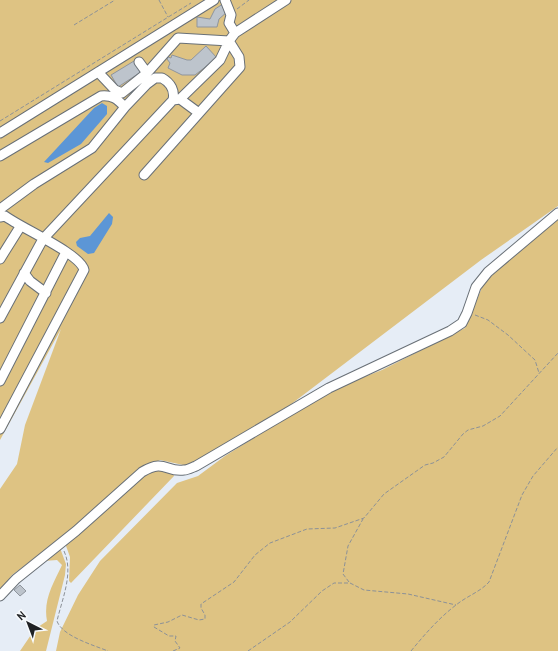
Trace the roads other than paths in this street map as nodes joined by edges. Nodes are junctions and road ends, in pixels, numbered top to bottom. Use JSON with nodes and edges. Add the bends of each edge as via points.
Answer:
{"nodes":[{"id":1,"x":214,"y":0,"type":"edge"},
{"id":2,"x":224,"y":0,"type":"edge"},
{"id":3,"x":286,"y":0,"type":"edge"},
{"id":4,"x":235,"y":33,"type":"junction"},
{"id":5,"x":229,"y":41,"type":"junction"},
{"id":6,"x":139,"y":62,"type":"dead end"},
{"id":7,"x":98,"y":72,"type":"junction"},
{"id":8,"x":147,"y":73,"type":"junction"},
{"id":9,"x":112,"y":93,"type":"junction"},
{"id":10,"x":176,"y":100,"type":"junction"},
{"id":11,"x":125,"y":107,"type":"junction"},
{"id":12,"x":199,"y":113,"type":"junction"},
{"id":13,"x":0,"y":133,"type":"edge"},
{"id":14,"x":0,"y":156,"type":"edge"},
{"id":15,"x":144,"y":175,"type":"dead end"},
{"id":16,"x":1,"y":213,"type":"edge"},
{"id":17,"x":555,"y":215,"type":"edge"},
{"id":18,"x":20,"y":227,"type":"junction"},
{"id":19,"x":43,"y":239,"type":"junction"},
{"id":20,"x":66,"y":252,"type":"junction"},
{"id":21,"x":0,"y":259,"type":"edge"},
{"id":22,"x":24,"y":274,"type":"junction"},
{"id":23,"x":46,"y":293,"type":"junction"},
{"id":24,"x":0,"y":318,"type":"edge"},
{"id":25,"x":0,"y":381,"type":"edge"},
{"id":26,"x":0,"y":429,"type":"edge"},
{"id":27,"x":0,"y":596,"type":"edge"}],
"edges":[{"from":1,"to":7,"type":"street"},
{"from":2,"to":4,"type":"street","via":[[232,15],[229,23]]},
{"from":3,"to":4,"type":"street"},
{"from":4,"to":5,"type":"street"},
{"from":5,"to":8,"type":"street","via":[[178,38]]},
{"from":5,"to":10,"type":"street","via":[[220,60]]},
{"from":5,"to":12,"type":"street","via":[[240,57],[240,67]]},
{"from":6,"to":8,"type":"street"},
{"from":7,"to":9,"type":"street"},
{"from":7,"to":13,"type":"street"},
{"from":8,"to":9,"type":"street","via":[[122,93]]},
{"from":9,"to":11,"type":"street"},
{"from":9,"to":14,"type":"street","via":[[92,100]]},
{"from":10,"to":11,"type":"street","via":[[169,83],[158,78],[147,84]]},
{"from":10,"to":12,"type":"street"},
{"from":10,"to":19,"type":"street"},
{"from":11,"to":16,"type":"street","via":[[92,148],[34,184]]},
{"from":12,"to":15,"type":"street"},
{"from":16,"to":18,"type":"street"},
{"from":17,"to":27,"type":"street","via":[[488,272],[476,287],[462,323],[329,388],[196,466],[184,470],[162,465],[152,466],[16,579]]},
{"from":18,"to":19,"type":"street"},
{"from":18,"to":21,"type":"street"},
{"from":19,"to":20,"type":"street"},
{"from":19,"to":22,"type":"street"},
{"from":20,"to":23,"type":"street"},
{"from":20,"to":26,"type":"street","via":[[83,266],[82,277]]},
{"from":22,"to":23,"type":"street"},
{"from":22,"to":24,"type":"street"},
{"from":23,"to":25,"type":"street"}]}
